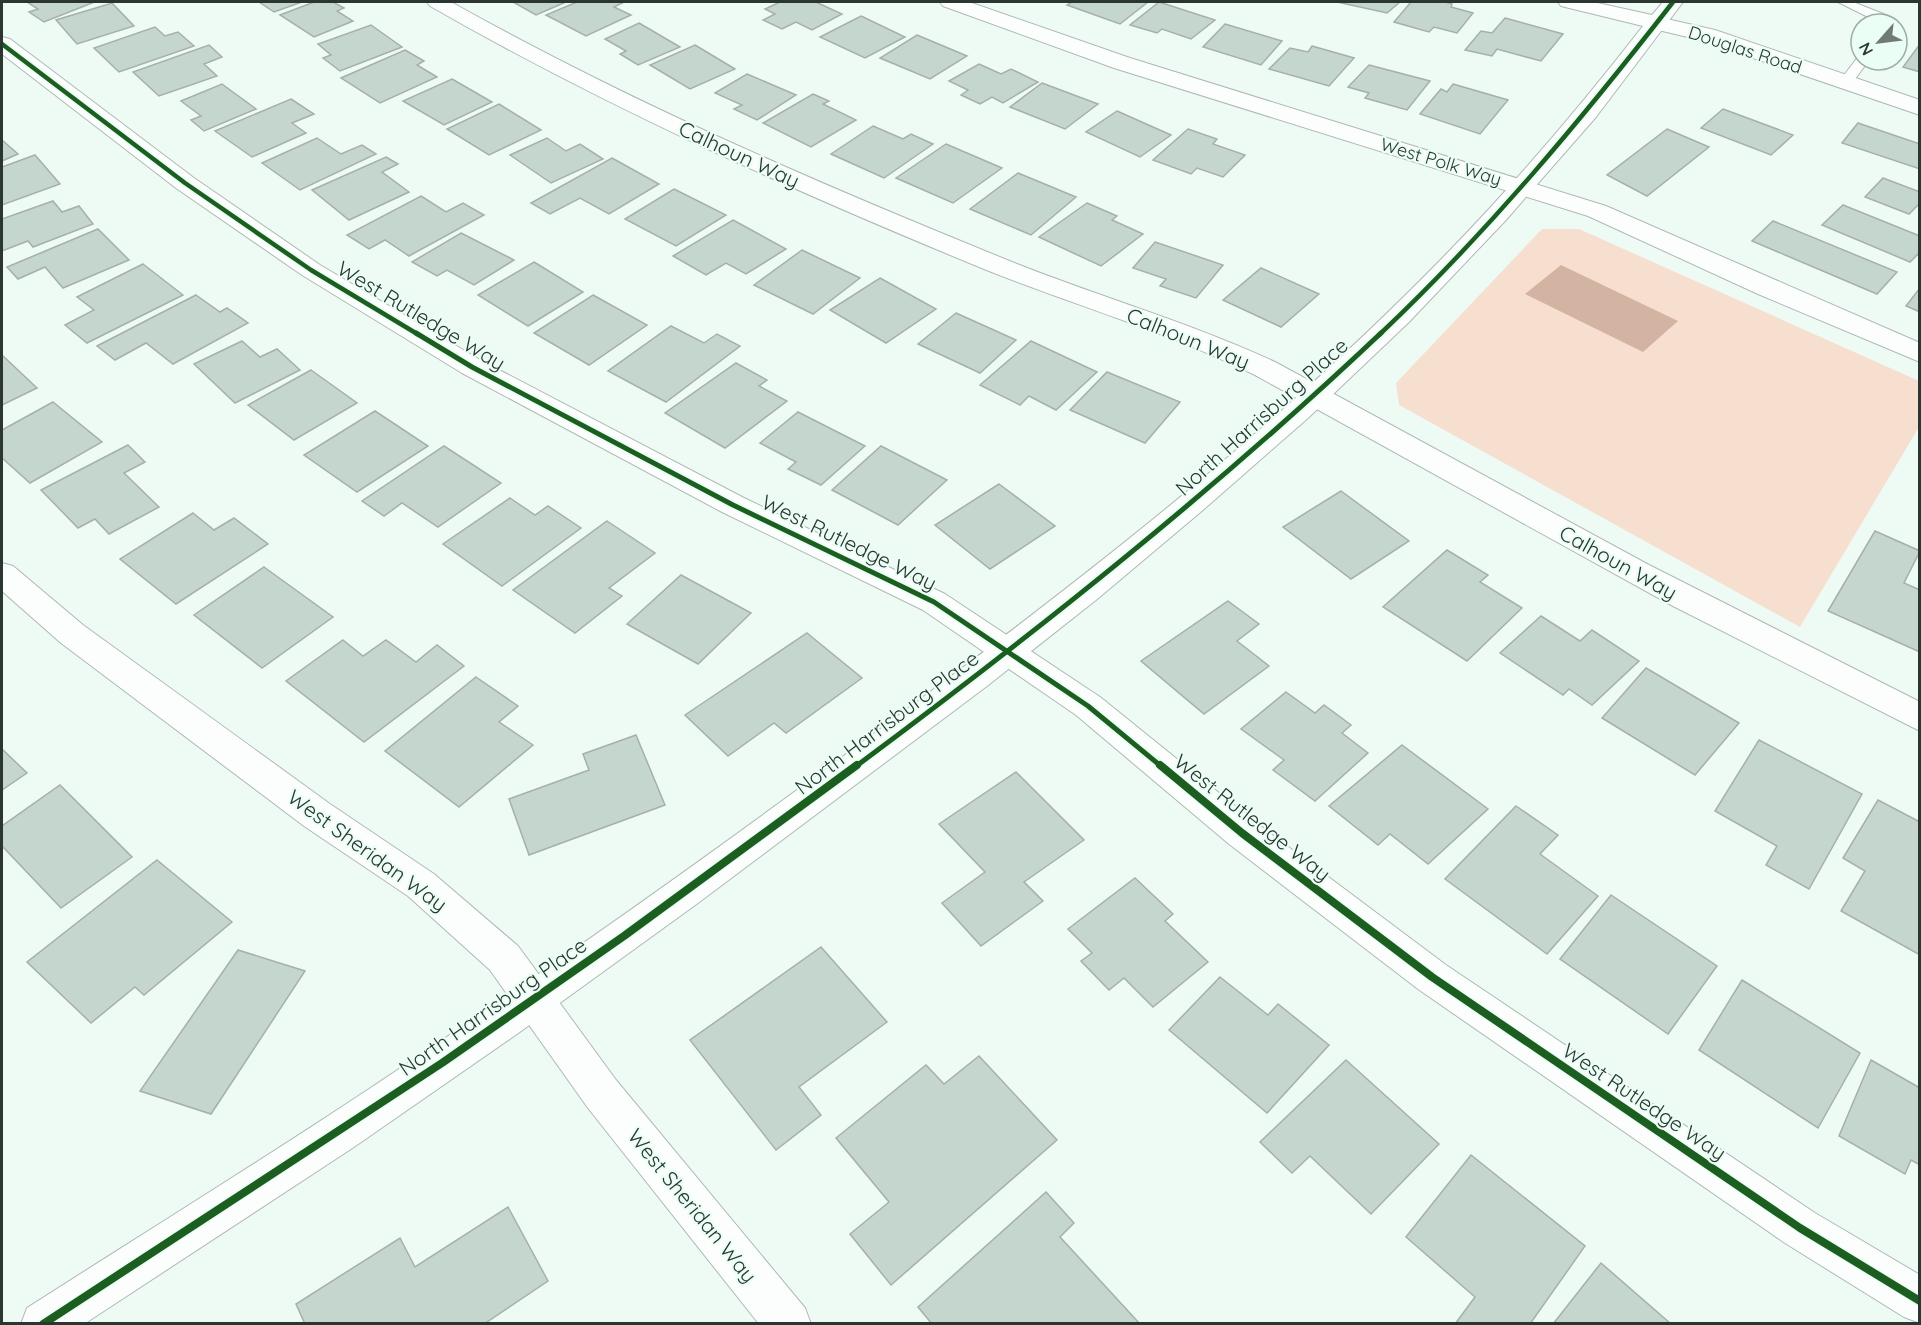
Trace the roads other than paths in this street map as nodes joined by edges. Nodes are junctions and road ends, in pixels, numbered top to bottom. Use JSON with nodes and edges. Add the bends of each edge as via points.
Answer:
{"nodes":[{"id":1,"x":437,"y":2,"type":"edge"},
{"id":2,"x":950,"y":2,"type":"edge"},
{"id":3,"x":1568,"y":2,"type":"edge"},
{"id":4,"x":1844,"y":2,"type":"edge"},
{"id":5,"x":1665,"y":12,"type":"edge"},
{"id":6,"x":1868,"y":12,"type":"edge"},
{"id":7,"x":2,"y":44,"type":"edge"},
{"id":8,"x":1854,"y":72,"type":"edge"},
{"id":9,"x":1845,"y":83,"type":"junction"},
{"id":10,"x":1920,"y":108,"type":"edge"},
{"id":11,"x":1522,"y":186,"type":"junction"},
{"id":12,"x":1920,"y":353,"type":"edge"},
{"id":13,"x":1314,"y":394,"type":"junction"},
{"id":14,"x":2,"y":574,"type":"edge"},
{"id":15,"x":1009,"y":653,"type":"junction"},
{"id":16,"x":1920,"y":718,"type":"edge"},
{"id":17,"x":534,"y":998,"type":"junction"},
{"id":18,"x":1920,"y":1300,"type":"edge"},
{"id":19,"x":43,"y":1323,"type":"edge"},
{"id":20,"x":789,"y":1323,"type":"edge"}],
"edges":[{"from":1,"to":13,"type":"street","name":"Calhoun Way","via":[[570,75],[738,156],[1059,290],[1221,348]]},
{"from":2,"to":11,"type":"street","name":"West Polk Way","via":[[1122,63]]},
{"from":3,"to":5,"type":"street","name":"Douglas Road"},
{"from":4,"to":6,"type":"lane"},
{"from":5,"to":9,"type":"street","name":"Douglas Road","via":[[1707,35]]},
{"from":5,"to":11,"type":"street","name":"North Harrisburg Place","via":[[1563,141]]},
{"from":7,"to":15,"type":"street","name":"West Rutledge Way","via":[[185,183],[311,270],[472,367],[733,505],[934,602]]},
{"from":8,"to":9,"type":"lane"},
{"from":9,"to":10,"type":"street","name":"Douglas Road"},
{"from":11,"to":12,"type":"street","name":"West Polk Way","via":[[1598,211]]},
{"from":11,"to":13,"type":"street","name":"North Harrisburg Place","via":[[1397,317]]},
{"from":13,"to":15,"type":"street","name":"North Harrisburg Place"},
{"from":13,"to":16,"type":"street","name":"Calhoun Way","via":[[1690,603]]},
{"from":14,"to":17,"type":"street","name":"West Sheridan Way","via":[[72,634],[317,815],[421,885],[504,958]]},
{"from":15,"to":17,"type":"street","name":"North Harrisburg Place","via":[[666,907]]},
{"from":15,"to":18,"type":"street","name":"West Rutledge Way","via":[[1088,706],[1242,833],[1432,977],[1800,1228]]},
{"from":17,"to":19,"type":"street","name":"North Harrisburg Place","via":[[380,1106]]},
{"from":17,"to":20,"type":"street","name":"West Sheridan Way","via":[[602,1094]]}]}
